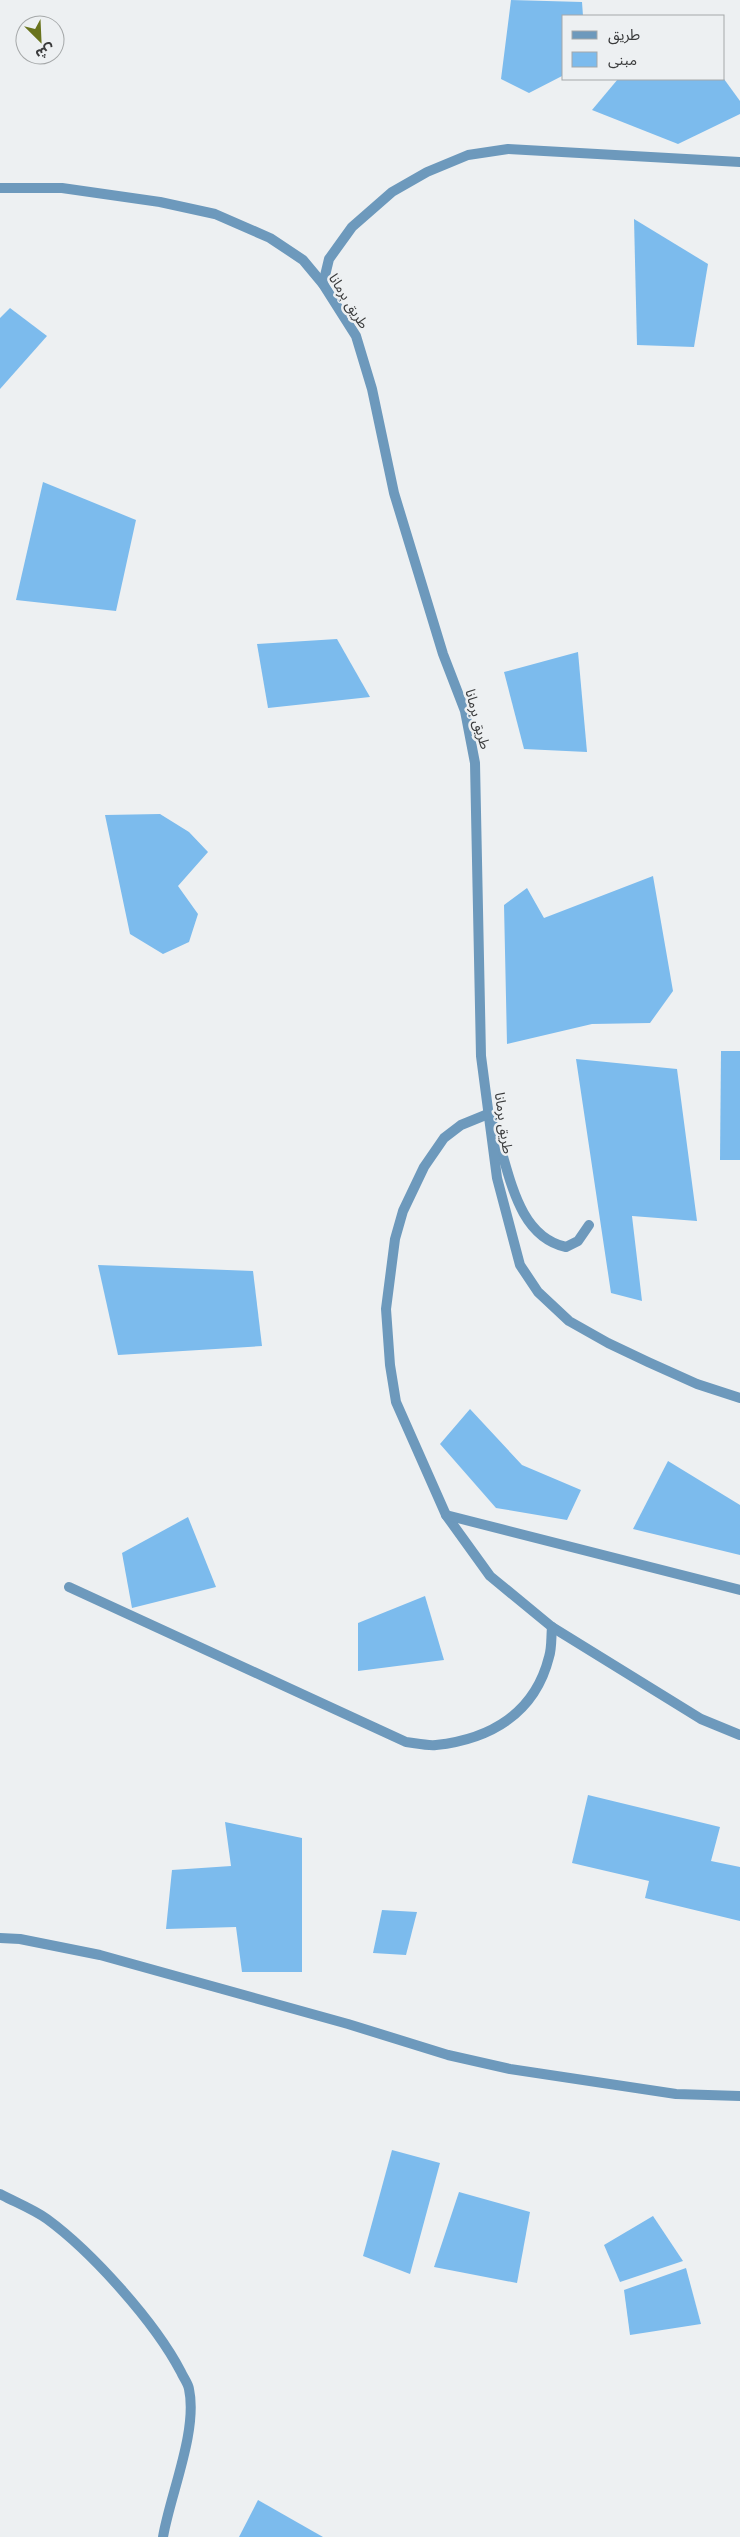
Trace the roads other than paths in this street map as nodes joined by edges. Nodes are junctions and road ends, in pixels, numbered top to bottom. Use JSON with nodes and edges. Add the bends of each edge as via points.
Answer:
{"nodes":[{"id":1,"x":740,"y":162,"type":"edge"},
{"id":2,"x":0,"y":188,"type":"edge"},
{"id":3,"x":323,"y":284,"type":"junction"},
{"id":4,"x":488,"y":1114,"type":"junction"},
{"id":5,"x":590,"y":1224,"type":"dead end"},
{"id":6,"x":740,"y":1398,"type":"edge"},
{"id":7,"x":446,"y":1515,"type":"junction"},
{"id":8,"x":69,"y":1587,"type":"dead end"},
{"id":9,"x":740,"y":1590,"type":"edge"},
{"id":10,"x":552,"y":1627,"type":"junction"},
{"id":11,"x":740,"y":1735,"type":"edge"},
{"id":12,"x":0,"y":1938,"type":"edge"},
{"id":13,"x":740,"y":2096,"type":"edge"},
{"id":14,"x":0,"y":2194,"type":"edge"},
{"id":15,"x":163,"y":2537,"type":"edge"}],
"edges":[{"from":1,"to":3,"type":"street","via":[[508,149],[468,155],[427,172],[392,192],[352,227],[329,259]]},
{"from":2,"to":3,"type":"street","name":"طريق برمانا","via":[[62,188],[160,202],[215,214],[270,238],[303,260]]},
{"from":3,"to":4,"type":"street","name":"طريق برمانا","via":[[356,336],[372,389],[394,493],[443,654],[465,711],[475,763],[481,1056]]},
{"from":4,"to":5,"type":"street","via":[[497,1134],[509,1181],[533,1226],[552,1242],[566,1247],[578,1241]]},
{"from":4,"to":6,"type":"street","name":"طريق برمانا","via":[[497,1178],[512,1240],[520,1265],[538,1292],[569,1321],[608,1343],[697,1384]]},
{"from":4,"to":7,"type":"street","via":[[461,1125],[444,1138],[424,1167],[403,1211],[386,1309],[396,1402]]},
{"from":7,"to":9,"type":"street"},
{"from":7,"to":10,"type":"street","via":[[490,1576]]},
{"from":8,"to":10,"type":"street","via":[[406,1742],[435,1745],[474,1737],[501,1726],[524,1708],[540,1684],[550,1656]]},
{"from":10,"to":11,"type":"street","via":[[701,1719]]},
{"from":12,"to":13,"type":"street","via":[[100,1955],[448,2055],[510,2069],[676,2094]]},
{"from":14,"to":15,"type":"street","via":[[46,2218],[122,2290],[175,2361],[189,2388],[190,2413],[182,2465]]}]}
